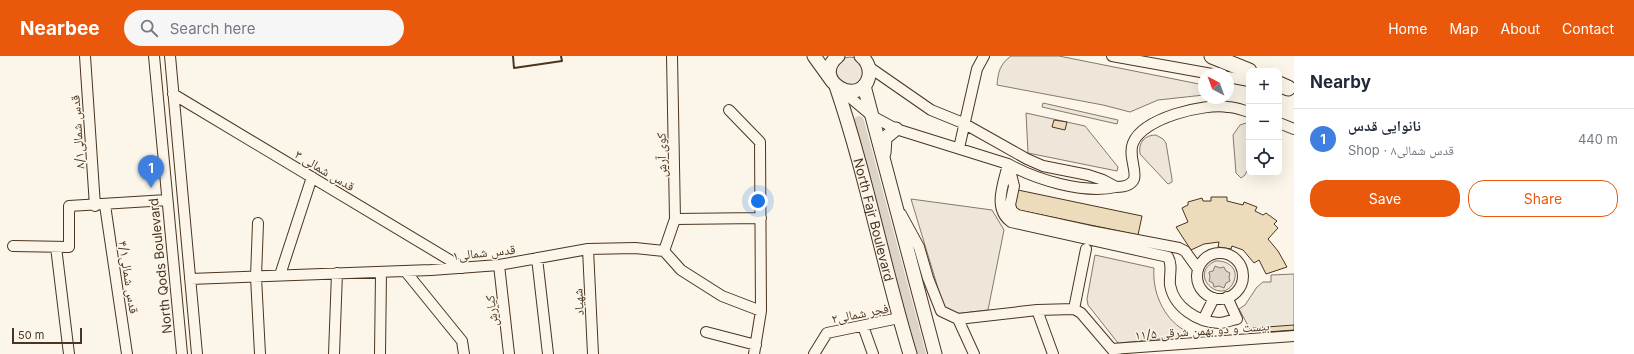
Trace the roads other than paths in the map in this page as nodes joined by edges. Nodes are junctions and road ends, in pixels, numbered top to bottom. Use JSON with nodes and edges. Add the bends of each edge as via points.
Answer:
{"nodes":[{"id":1,"x":85,"y":56,"type":"edge"},
{"id":2,"x":154,"y":56,"type":"edge"},
{"id":3,"x":170,"y":56,"type":"edge"},
{"id":4,"x":672,"y":56,"type":"edge"},
{"id":5,"x":814,"y":56,"type":"edge"},
{"id":6,"x":861,"y":56,"type":"edge"},
{"id":7,"x":984,"y":56,"type":"edge"},
{"id":8,"x":1112,"y":56,"type":"edge"},
{"id":9,"x":1202,"y":56,"type":"edge"},
{"id":10,"x":836,"y":57,"type":"edge"},
{"id":11,"x":1215,"y":57,"type":"edge"},
{"id":12,"x":869,"y":67,"type":"junction"},
{"id":13,"x":1198,"y":71,"type":"edge"},
{"id":14,"x":1246,"y":71,"type":"edge"},
{"id":15,"x":1234,"y":78,"type":"edge"},
{"id":16,"x":1246,"y":80,"type":"edge"},
{"id":17,"x":836,"y":86,"type":"junction"},
{"id":18,"x":864,"y":86,"type":"junction"},
{"id":19,"x":173,"y":94,"type":"junction"},
{"id":20,"x":729,"y":110,"type":"dead end"},
{"id":21,"x":1246,"y":111,"type":"edge"},
{"id":22,"x":872,"y":116,"type":"junction"},
{"id":23,"x":964,"y":123,"type":"junction"},
{"id":24,"x":1282,"y":124,"type":"edge"},
{"id":25,"x":896,"y":129,"type":"junction"},
{"id":26,"x":1294,"y":129,"type":"edge"},
{"id":27,"x":959,"y":148,"type":"junction"},
{"id":28,"x":883,"y":161,"type":"junction"},
{"id":29,"x":1008,"y":164,"type":"junction"},
{"id":30,"x":180,"y":171,"type":"junction"},
{"id":31,"x":164,"y":172,"type":"junction"},
{"id":32,"x":312,"y":177,"type":"junction"},
{"id":33,"x":1116,"y":187,"type":"junction"},
{"id":34,"x":167,"y":200,"type":"junction"},
{"id":35,"x":895,"y":200,"type":"junction"},
{"id":36,"x":100,"y":205,"type":"junction"},
{"id":37,"x":761,"y":218,"type":"junction"},
{"id":38,"x":675,"y":219,"type":"junction"},
{"id":39,"x":258,"y":223,"type":"dead end"},
{"id":40,"x":13,"y":246,"type":"dead end"},
{"id":41,"x":56,"y":247,"type":"junction"},
{"id":42,"x":588,"y":249,"type":"junction"},
{"id":43,"x":1086,"y":249,"type":"dead end"},
{"id":44,"x":664,"y":251,"type":"junction"},
{"id":45,"x":537,"y":258,"type":"junction"},
{"id":46,"x":499,"y":265,"type":"junction"},
{"id":47,"x":463,"y":268,"type":"junction"},
{"id":48,"x":1198,"y":269,"type":"junction"},
{"id":49,"x":406,"y":272,"type":"junction"},
{"id":50,"x":337,"y":273,"type":"junction"},
{"id":51,"x":381,"y":273,"type":"junction"},
{"id":52,"x":280,"y":275,"type":"junction"},
{"id":53,"x":256,"y":277,"type":"junction"},
{"id":54,"x":190,"y":279,"type":"junction"},
{"id":55,"x":1227,"y":297,"type":"junction"},
{"id":56,"x":1214,"y":298,"type":"junction"},
{"id":57,"x":1074,"y":308,"type":"junction"},
{"id":58,"x":1037,"y":310,"type":"junction"},
{"id":59,"x":761,"y":311,"type":"junction"},
{"id":60,"x":899,"y":318,"type":"junction"},
{"id":61,"x":958,"y":319,"type":"junction"},
{"id":62,"x":1203,"y":320,"type":"junction"},
{"id":63,"x":863,"y":326,"type":"junction"},
{"id":64,"x":706,"y":332,"type":"dead end"},
{"id":65,"x":1294,"y":336,"type":"edge"},
{"id":66,"x":755,"y":349,"type":"edge"},
{"id":67,"x":1114,"y":352,"type":"edge"},
{"id":68,"x":69,"y":354,"type":"edge"},
{"id":69,"x":127,"y":354,"type":"edge"},
{"id":70,"x":182,"y":354,"type":"edge"},
{"id":71,"x":197,"y":354,"type":"edge"},
{"id":72,"x":260,"y":354,"type":"edge"},
{"id":73,"x":334,"y":354,"type":"edge"},
{"id":74,"x":380,"y":354,"type":"edge"},
{"id":75,"x":464,"y":354,"type":"edge"},
{"id":76,"x":509,"y":354,"type":"edge"},
{"id":77,"x":548,"y":354,"type":"edge"},
{"id":78,"x":593,"y":354,"type":"edge"},
{"id":79,"x":814,"y":354,"type":"edge"},
{"id":80,"x":873,"y":354,"type":"edge"},
{"id":81,"x":910,"y":354,"type":"edge"},
{"id":82,"x":935,"y":354,"type":"edge"},
{"id":83,"x":974,"y":354,"type":"edge"},
{"id":84,"x":1052,"y":354,"type":"edge"}],
"edges":[{"from":1,"to":36,"type":"street","name":"قدس شمالی۸/۱"},
{"from":2,"to":31,"type":"street","name":"North Qods Boulevard"},
{"from":3,"to":19,"type":"street"},
{"from":4,"to":38,"type":"street","name":"کوی آرش"},
{"from":5,"to":17,"type":"main road"},
{"from":6,"to":12,"type":"main road"},
{"from":7,"to":23,"type":"street","via":[[977,69]]},
{"from":8,"to":13,"type":"street"},
{"from":9,"to":11,"type":"street"},
{"from":10,"to":17,"type":"main road","via":[[830,70]]},
{"from":11,"to":14,"type":"highway"},
{"from":12,"to":18,"type":"main road"},
{"from":12,"to":23,"type":"street","via":[[931,110]]},
{"from":15,"to":16,"type":"street"},
{"from":17,"to":18,"type":"main road","via":[[852,91]]},
{"from":17,"to":22,"type":"street"},
{"from":17,"to":60,"type":"main road","name":"North Fajr Boulevard","via":[[848,122]]},
{"from":18,"to":22,"type":"main road","name":"North Fajr Boulevard"},
{"from":19,"to":30,"type":"street"},
{"from":19,"to":32,"type":"street","name":"قدس شمالی ۳"},
{"from":20,"to":37,"type":"street","via":[[760,142]]},
{"from":21,"to":33,"type":"street","via":[[1228,106],[1206,107],[1145,127],[1137,134],[1131,153],[1135,176],[1132,182],[1124,187]]},
{"from":22,"to":25,"type":"street"},
{"from":22,"to":28,"type":"main road","name":"North Fajr Boulevard"},
{"from":23,"to":27,"type":"street"},
{"from":23,"to":33,"type":"street","via":[[1042,166],[1088,175]]},
{"from":24,"to":26,"type":"street"},
{"from":25,"to":27,"type":"street"},
{"from":25,"to":28,"type":"main road","via":[[885,138]]},
{"from":27,"to":29,"type":"street"},
{"from":28,"to":35,"type":"main road","name":"North Fajr Boulevard"},
{"from":29,"to":33,"type":"street","via":[[1023,172],[1066,185],[1104,190]]},
{"from":29,"to":48,"type":"street","via":[[1014,186],[1010,205],[1012,211],[1017,214],[1179,248],[1185,251]]},
{"from":29,"to":62,"type":"street","via":[[1000,197],[1006,218],[1022,225],[1168,257],[1172,293],[1181,306]]},
{"from":30,"to":31,"type":"street"},
{"from":30,"to":54,"type":"street"},
{"from":31,"to":34,"type":"street","name":"North Qods Boulevard"},
{"from":32,"to":47,"type":"street","name":"قدس شمالی ۳"},
{"from":32,"to":52,"type":"street"},
{"from":34,"to":36,"type":"street"},
{"from":34,"to":70,"type":"street","name":"North Qods Boulevard"},
{"from":35,"to":61,"type":"street","via":[[919,247],[941,311]]},
{"from":35,"to":82,"type":"main road","name":"North Fajr Boulevard"},
{"from":36,"to":41,"type":"street","via":[[69,206],[69,247]]},
{"from":36,"to":69,"type":"street","name":"قدس شمالی۴/۱"},
{"from":37,"to":38,"type":"street"},
{"from":37,"to":59,"type":"street"},
{"from":38,"to":44,"type":"street","name":"کوی آرش"},
{"from":39,"to":53,"type":"street"},
{"from":40,"to":41,"type":"street"},
{"from":41,"to":68,"type":"street"},
{"from":42,"to":44,"type":"street","name":"قدس شمالی۱","via":[[635,248]]},
{"from":42,"to":45,"type":"street","name":"قدس شمالی۱"},
{"from":42,"to":78,"type":"street","name":"شهیاد"},
{"from":43,"to":57,"type":"street"},
{"from":44,"to":59,"type":"street","via":[[681,270],[722,296]]},
{"from":45,"to":46,"type":"street","name":"قدس شمالی۱"},
{"from":45,"to":77,"type":"street"},
{"from":46,"to":47,"type":"street","name":"قدس شمالی۱"},
{"from":46,"to":76,"type":"street","name":"کیارش"},
{"from":47,"to":49,"type":"street","name":"قدس شمالی۱"},
{"from":48,"to":55,"type":"street","via":[[1212,254],[1233,257],[1243,275],[1238,289]]},
{"from":48,"to":56,"type":"street","via":[[1197,277],[1202,290]]},
{"from":49,"to":51,"type":"street","name":"قدس شمالی۱"},
{"from":49,"to":75,"type":"street","via":[[462,341]]},
{"from":50,"to":51,"type":"street","name":"قدس شمالی۱"},
{"from":50,"to":52,"type":"street","name":"قدس شمالی۱"},
{"from":50,"to":73,"type":"street"},
{"from":51,"to":74,"type":"street"},
{"from":52,"to":53,"type":"street","name":"قدس شمالی۱"},
{"from":53,"to":54,"type":"street","name":"قدس شمالی۱"},
{"from":53,"to":72,"type":"street"},
{"from":54,"to":71,"type":"street"},
{"from":55,"to":56,"type":"street"},
{"from":55,"to":62,"type":"street","via":[[1237,319],[1219,323]]},
{"from":56,"to":62,"type":"street"},
{"from":57,"to":58,"type":"street"},
{"from":57,"to":67,"type":"street"},
{"from":58,"to":61,"type":"street"},
{"from":58,"to":84,"type":"street"},
{"from":59,"to":66,"type":"street"},
{"from":60,"to":63,"type":"street","name":"فجر شمالی۲"},
{"from":60,"to":81,"type":"main road","name":"North Fajr Boulevard"},
{"from":61,"to":83,"type":"street"},
{"from":63,"to":79,"type":"street","name":"فجر شمالی۲","via":[[827,333]]},
{"from":63,"to":80,"type":"street"},
{"from":64,"to":66,"type":"street"},
{"from":65,"to":67,"type":"street","name":"بیست و دو بهمن شرقی ۱۱/۵"}]}
